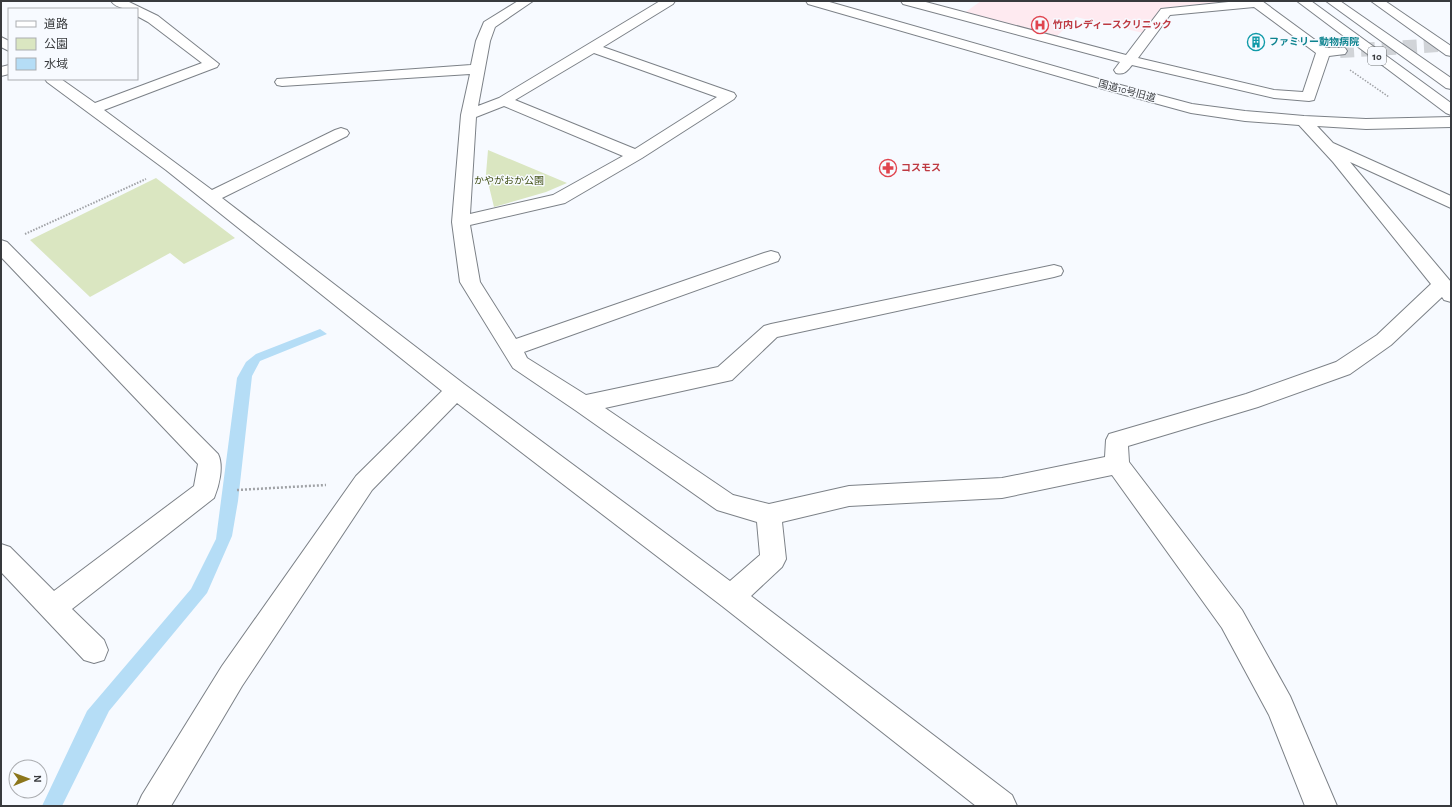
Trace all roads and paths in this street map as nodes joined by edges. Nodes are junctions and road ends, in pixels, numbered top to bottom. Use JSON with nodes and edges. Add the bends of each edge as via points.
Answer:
{"nodes":[{"id":1,"x":117,"y":1,"type":"edge"},
{"id":2,"x":527,"y":1,"type":"edge"},
{"id":3,"x":669,"y":1,"type":"edge"},
{"id":4,"x":812,"y":1,"type":"edge"},
{"id":5,"x":907,"y":1,"type":"edge"},
{"id":6,"x":1303,"y":1,"type":"edge"},
{"id":7,"x":1332,"y":1,"type":"edge"},
{"id":8,"x":1377,"y":1,"type":"edge"},
{"id":9,"x":1255,"y":2,"type":"edge"},
{"id":10,"x":131,"y":8,"type":"edge"},
{"id":11,"x":138,"y":12,"type":"edge"},
{"id":12,"x":592,"y":47,"type":"junction"},
{"id":13,"x":1447,"y":47,"type":"edge"},
{"id":14,"x":1323,"y":52,"type":"junction"},
{"id":15,"x":1340,"y":52,"type":"tunnel mouth"},
{"id":16,"x":1130,"y":60,"type":"junction"},
{"id":17,"x":478,"y":69,"type":"junction"},
{"id":18,"x":53,"y":80,"type":"edge"},
{"id":19,"x":282,"y":82,"type":"dead end"},
{"id":20,"x":1451,"y":85,"type":"edge"},
{"id":21,"x":1108,"y":86,"type":"junction"},
{"id":22,"x":504,"y":102,"type":"junction"},
{"id":23,"x":94,"y":109,"type":"junction"},
{"id":24,"x":1451,"y":110,"type":"edge"},
{"id":25,"x":469,"y":115,"type":"junction"},
{"id":26,"x":1304,"y":121,"type":"junction"},
{"id":27,"x":1451,"y":122,"type":"edge"},
{"id":28,"x":1429,"y":124,"type":"junction"},
{"id":29,"x":342,"y":133,"type":"dead end"},
{"id":30,"x":1326,"y":145,"type":"junction"},
{"id":31,"x":636,"y":155,"type":"junction"},
{"id":32,"x":172,"y":167,"type":"junction"},
{"id":33,"x":210,"y":197,"type":"junction"},
{"id":34,"x":1451,"y":203,"type":"edge"},
{"id":35,"x":461,"y":222,"type":"junction"},
{"id":36,"x":22,"y":235,"type":"dead end"},
{"id":37,"x":1,"y":246,"type":"edge"},
{"id":38,"x":771,"y":257,"type":"dead end"},
{"id":39,"x":1054,"y":272,"type":"dead end"},
{"id":40,"x":1447,"y":290,"type":"edge"},
{"id":41,"x":512,"y":348,"type":"junction"},
{"id":42,"x":456,"y":390,"type":"junction"},
{"id":43,"x":583,"y":404,"type":"junction"},
{"id":44,"x":1118,"y":464,"type":"junction"},
{"id":45,"x":364,"y":483,"type":"junction"},
{"id":46,"x":256,"y":489,"type":"dead end"},
{"id":47,"x":769,"y":515,"type":"junction"},
{"id":48,"x":1,"y":555,"type":"edge"},
{"id":49,"x":731,"y":597,"type":"junction"},
{"id":50,"x":53,"y":608,"type":"junction"},
{"id":51,"x":94,"y":650,"type":"dead end"},
{"id":52,"x":153,"y":806,"type":"edge"},
{"id":53,"x":1001,"y":806,"type":"edge"},
{"id":54,"x":1321,"y":806,"type":"edge"}],
"edges":[{"from":1,"to":10,"type":"main road"},
{"from":2,"to":17,"type":"main road","via":[[489,25]]},
{"from":3,"to":12,"type":"main road"},
{"from":4,"to":21,"type":"main road","name":"国道10号旧道"},
{"from":5,"to":16,"type":"main road"},
{"from":6,"to":24,"type":"main road","number":"10"},
{"from":7,"to":20,"type":"main road","number":"10"},
{"from":8,"to":13,"type":"main road"},
{"from":9,"to":14,"type":"main road"},
{"from":9,"to":16,"type":"main road","via":[[1166,12]]},
{"from":11,"to":23,"type":"main road","via":[[153,19],[212,64]]},
{"from":12,"to":22,"type":"main road"},
{"from":12,"to":31,"type":"main road","via":[[729,96]]},
{"from":14,"to":15,"type":"main road"},
{"from":14,"to":16,"type":"main road","via":[[1309,97],[1274,94]]},
{"from":14,"to":28,"type":"path"},
{"from":16,"to":21,"type":"main road"},
{"from":17,"to":19,"type":"main road"},
{"from":17,"to":25,"type":"main road"},
{"from":18,"to":23,"type":"main road"},
{"from":21,"to":26,"type":"main road","name":"国道10号旧道","via":[[1191,108]]},
{"from":22,"to":25,"type":"main road"},
{"from":22,"to":31,"type":"main road"},
{"from":23,"to":32,"type":"main road"},
{"from":25,"to":35,"type":"main road"},
{"from":26,"to":28,"type":"main road","name":"国道10号旧道"},
{"from":26,"to":30,"type":"main road"},
{"from":27,"to":28,"type":"main road","name":"国道10号旧道"},
{"from":29,"to":33,"type":"main road"},
{"from":30,"to":34,"type":"main road"},
{"from":30,"to":40,"type":"main road"},
{"from":31,"to":35,"type":"main road","via":[[559,199]]},
{"from":32,"to":33,"type":"main road"},
{"from":32,"to":36,"type":"path"},
{"from":33,"to":42,"type":"main road"},
{"from":35,"to":41,"type":"main road","via":[[470,282]]},
{"from":37,"to":50,"type":"main road","via":[[210,461],[205,491]]},
{"from":38,"to":41,"type":"main road"},
{"from":39,"to":43,"type":"main road","via":[[771,331],[724,374]]},
{"from":40,"to":44,"type":"main road","via":[[1384,340],[1343,368],[1250,401],[1117,440]]},
{"from":41,"to":43,"type":"main road","via":[[520,363]]},
{"from":42,"to":45,"type":"main road"},
{"from":42,"to":49,"type":"main road"},
{"from":43,"to":47,"type":"main road","via":[[726,503]]},
{"from":44,"to":47,"type":"main road","via":[[1002,488],[849,496]]},
{"from":44,"to":54,"type":"main road","via":[[1232,619],[1280,706]]},
{"from":45,"to":46,"type":"path"},
{"from":45,"to":52,"type":"main road","via":[[232,676]]},
{"from":47,"to":49,"type":"main road","via":[[773,559]]},
{"from":48,"to":50,"type":"main road"},
{"from":49,"to":53,"type":"main road"},
{"from":50,"to":51,"type":"main road"}]}
